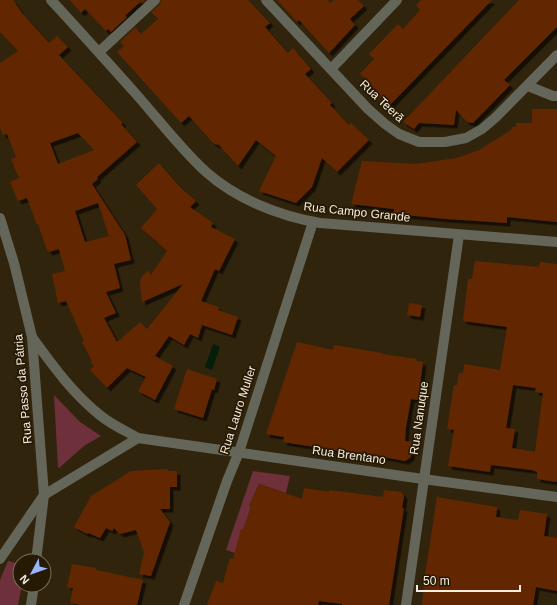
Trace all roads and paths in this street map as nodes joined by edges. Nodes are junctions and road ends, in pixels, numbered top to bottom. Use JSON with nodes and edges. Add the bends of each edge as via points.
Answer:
{"nodes":[{"id":1,"x":51,"y":0,"type":"edge"},
{"id":2,"x":155,"y":0,"type":"edge"},
{"id":3,"x":266,"y":0,"type":"edge"},
{"id":4,"x":397,"y":0,"type":"edge"},
{"id":5,"x":99,"y":52,"type":"junction"},
{"id":6,"x":557,"y":56,"type":"edge"},
{"id":7,"x":332,"y":69,"type":"junction"},
{"id":8,"x":528,"y":86,"type":"junction"},
{"id":9,"x":557,"y":96,"type":"edge"},
{"id":10,"x":0,"y":218,"type":"edge"},
{"id":11,"x":313,"y":222,"type":"junction"},
{"id":12,"x":459,"y":235,"type":"junction"},
{"id":13,"x":557,"y":242,"type":"edge"},
{"id":14,"x":32,"y":337,"type":"junction"},
{"id":15,"x":138,"y":438,"type":"junction"},
{"id":16,"x":239,"y":452,"type":"junction"},
{"id":17,"x":423,"y":479,"type":"junction"},
{"id":18,"x":44,"y":495,"type":"junction"},
{"id":19,"x":557,"y":497,"type":"edge"},
{"id":20,"x":37,"y":553,"type":"edge"},
{"id":21,"x":0,"y":559,"type":"edge"},
{"id":22,"x":33,"y":593,"type":"edge"},
{"id":23,"x":31,"y":605,"type":"edge"},
{"id":24,"x":184,"y":605,"type":"edge"},
{"id":25,"x":406,"y":605,"type":"edge"}],
"edges":[{"from":1,"to":5,"type":"street","name":"Rua Campo Grande"},
{"from":2,"to":5,"type":"street"},
{"from":3,"to":7,"type":"street","name":"Rua Teerã"},
{"from":4,"to":7,"type":"street"},
{"from":5,"to":11,"type":"street","name":"Rua Campo Grande","via":[[206,172],[251,201],[297,219]]},
{"from":6,"to":8,"type":"street","name":"Rua Teerã"},
{"from":7,"to":8,"type":"street","name":"Rua Teerã","via":[[385,124],[399,134],[419,142],[445,142],[466,138],[496,118]]},
{"from":8,"to":9,"type":"street"},
{"from":10,"to":14,"type":"street","name":"Rua Passo da Pátria"},
{"from":11,"to":12,"type":"street","name":"Rua Campo Grande"},
{"from":11,"to":16,"type":"street","name":"Rua Lauro Muller"},
{"from":12,"to":13,"type":"street","name":"Rua Campo Grande"},
{"from":12,"to":17,"type":"street","name":"Rua Nanuque"},
{"from":14,"to":15,"type":"street","name":"Rua Brentano","via":[[61,378],[81,400],[102,417]]},
{"from":14,"to":18,"type":"street","name":"Rua Passo da Pátria"},
{"from":15,"to":16,"type":"street","name":"Rua Brentano"},
{"from":15,"to":18,"type":"street"},
{"from":16,"to":17,"type":"street","name":"Rua Brentano"},
{"from":16,"to":24,"type":"street","name":"Rua Lauro Muller"},
{"from":17,"to":19,"type":"street","name":"Rua Brentano"},
{"from":17,"to":25,"type":"street","name":"Rua Nanuque"},
{"from":18,"to":20,"type":"street","name":"Rua Passo da Pátria"},
{"from":18,"to":21,"type":"street"},
{"from":22,"to":23,"type":"street"}]}
